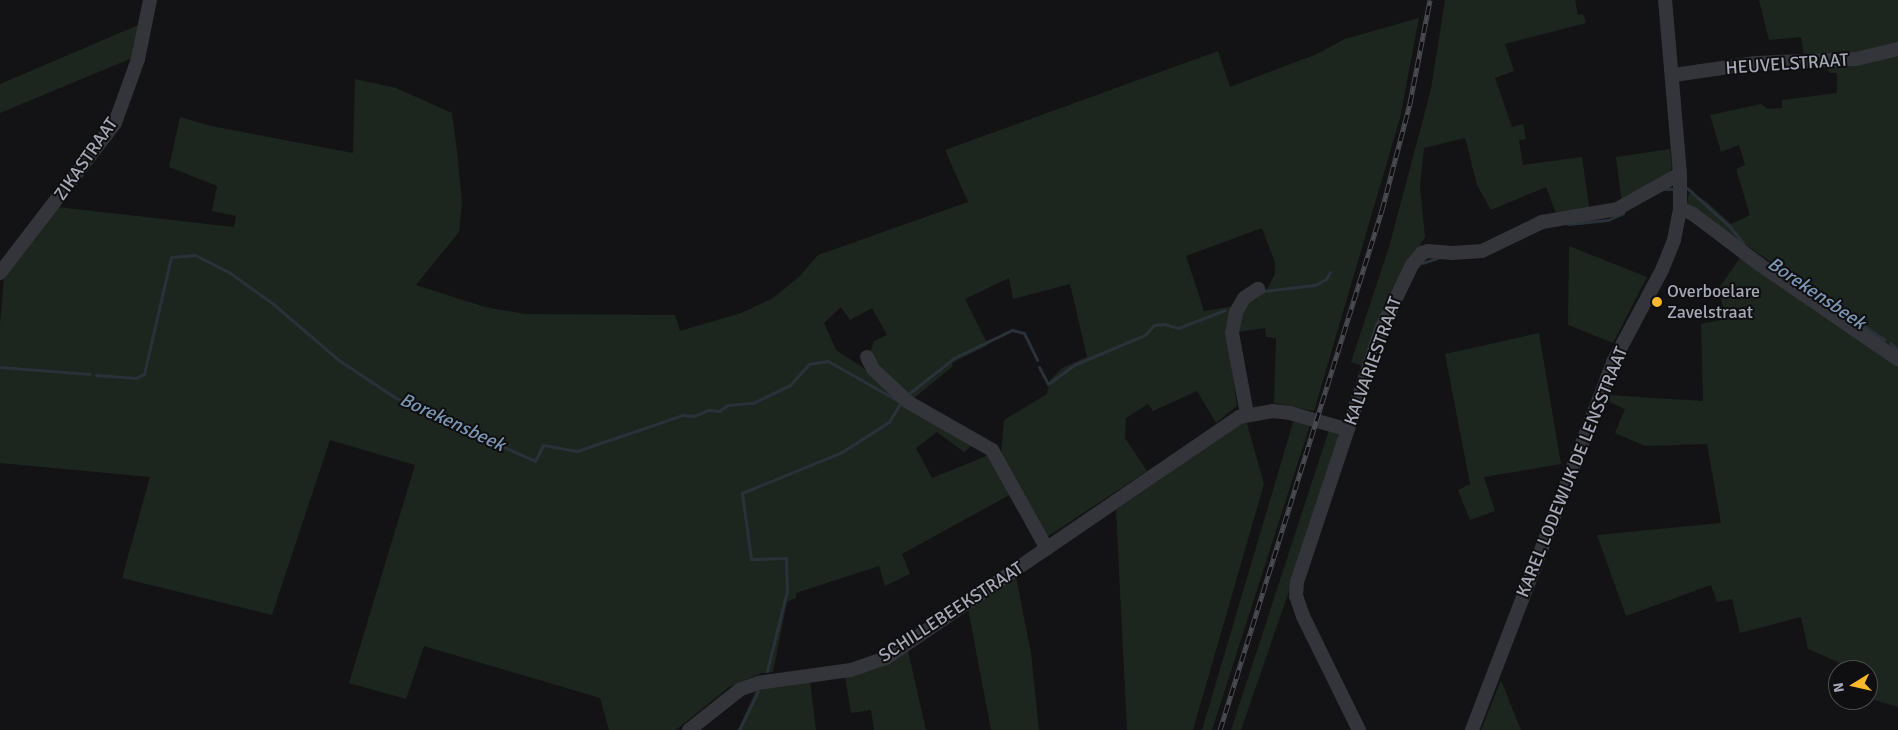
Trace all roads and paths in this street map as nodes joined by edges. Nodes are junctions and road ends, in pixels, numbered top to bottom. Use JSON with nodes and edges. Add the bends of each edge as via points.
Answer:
{"nodes":[{"id":1,"x":150,"y":0,"type":"edge"},
{"id":2,"x":1666,"y":0,"type":"edge"},
{"id":3,"x":1898,"y":49,"type":"edge"},
{"id":4,"x":1674,"y":75,"type":"junction"},
{"id":5,"x":1680,"y":181,"type":"junction"},
{"id":6,"x":1680,"y":208,"type":"junction"},
{"id":7,"x":0,"y":273,"type":"edge"},
{"id":8,"x":1258,"y":289,"type":"dead end"},
{"id":9,"x":867,"y":357,"type":"dead end"},
{"id":10,"x":1898,"y":359,"type":"edge"},
{"id":11,"x":1248,"y":414,"type":"junction"},
{"id":12,"x":1348,"y":430,"type":"junction"},
{"id":13,"x":1047,"y":548,"type":"junction"},
{"id":14,"x":689,"y":730,"type":"edge"},
{"id":15,"x":1359,"y":730,"type":"edge"},
{"id":16,"x":1472,"y":730,"type":"edge"}],
"edges":[{"from":1,"to":7,"type":"street","name":"ZIKASTRAAT","via":[[138,59],[115,123]]},
{"from":2,"to":4,"type":"street"},
{"from":3,"to":4,"type":"street","name":"HEUVELSTRAAT","via":[[1856,60],[1756,63]]},
{"from":4,"to":5,"type":"street"},
{"from":5,"to":6,"type":"street","name":"KAREL LODEWIJK DE LENSSTRAAT"},
{"from":5,"to":12,"type":"street","name":"KALVARIESTRAAT","via":[[1616,209],[1542,222],[1490,249],[1466,253],[1422,253],[1386,318]]},
{"from":6,"to":10,"type":"street"},
{"from":6,"to":16,"type":"street","name":"KAREL LODEWIJK DE LENSSTRAAT","via":[[1669,256],[1613,362]]},
{"from":8,"to":11,"type":"street","via":[[1244,298],[1236,312],[1232,333]]},
{"from":9,"to":13,"type":"street","via":[[873,369],[908,402],[992,450]]},
{"from":11,"to":12,"type":"street","via":[[1290,413]]},
{"from":11,"to":13,"type":"street","name":"SCHILLEBEEKSTRAAT"},
{"from":12,"to":15,"type":"street","name":"KALVARIESTRAAT","via":[[1297,582],[1296,596]]},
{"from":13,"to":14,"type":"street","name":"SCHILLEBEEKSTRAAT","via":[[886,658],[851,670],[758,683],[741,689]]}]}
